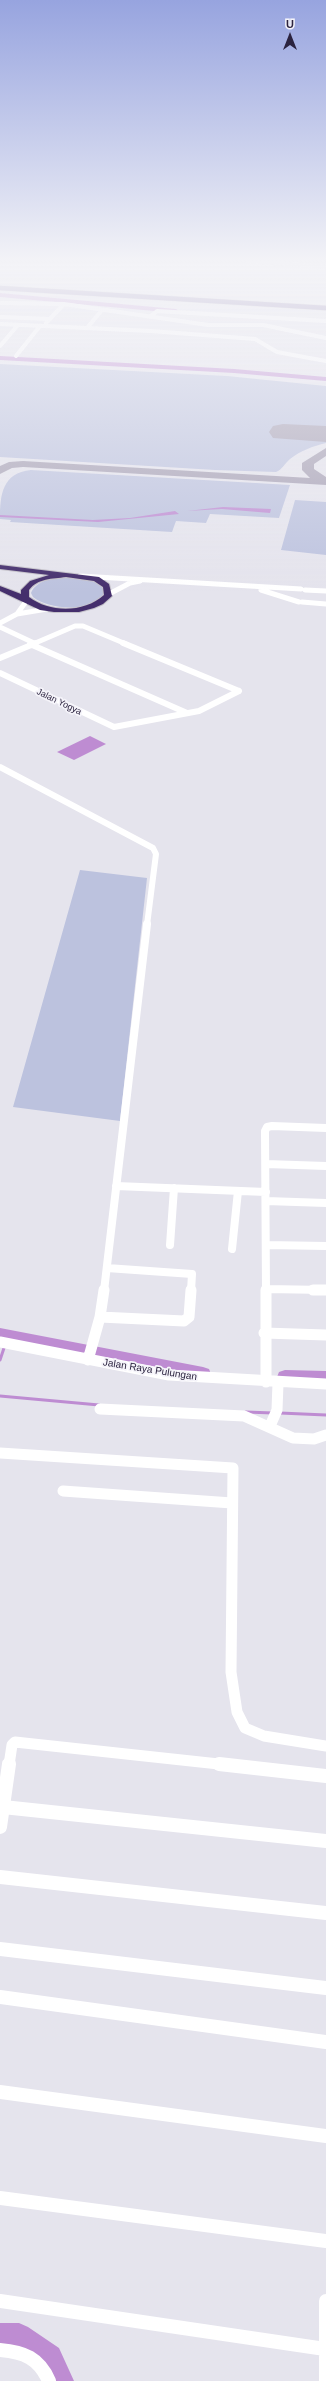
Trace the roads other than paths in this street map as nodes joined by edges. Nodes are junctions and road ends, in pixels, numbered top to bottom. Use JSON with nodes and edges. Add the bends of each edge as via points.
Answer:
{"nodes":[{"id":1,"x":0,"y":567,"type":"edge"},
{"id":2,"x":64,"y":575,"type":"junction"},
{"id":3,"x":80,"y":576,"type":"junction"},
{"id":4,"x":0,"y":588,"type":"edge"},
{"id":5,"x":326,"y":591,"type":"edge"},
{"id":6,"x":108,"y":594,"type":"junction"},
{"id":7,"x":26,"y":599,"type":"junction"},
{"id":8,"x":326,"y":604,"type":"edge"},
{"id":9,"x":47,"y":609,"type":"junction"},
{"id":10,"x":17,"y":614,"type":"junction"},
{"id":11,"x":0,"y":623,"type":"edge"},
{"id":12,"x":0,"y":627,"type":"edge"},
{"id":13,"x":32,"y":643,"type":"junction"},
{"id":14,"x":0,"y":658,"type":"edge"},
{"id":15,"x":0,"y":673,"type":"edge"},
{"id":16,"x":187,"y":713,"type":"junction"},
{"id":17,"x":0,"y":766,"type":"edge"},
{"id":18,"x":326,"y":1128,"type":"edge"},
{"id":19,"x":266,"y":1164,"type":"junction"},
{"id":20,"x":326,"y":1166,"type":"edge"},
{"id":21,"x":116,"y":1186,"type":"junction"},
{"id":22,"x":174,"y":1188,"type":"junction"},
{"id":23,"x":238,"y":1191,"type":"junction"},
{"id":24,"x":266,"y":1196,"type":"junction"},
{"id":25,"x":326,"y":1203,"type":"edge"},
{"id":26,"x":170,"y":1245,"type":"dead end"},
{"id":27,"x":266,"y":1245,"type":"junction"},
{"id":28,"x":326,"y":1246,"type":"edge"},
{"id":29,"x":232,"y":1249,"type":"dead end"},
{"id":30,"x":107,"y":1268,"type":"junction"},
{"id":31,"x":266,"y":1289,"type":"junction"},
{"id":32,"x":326,"y":1290,"type":"edge"},
{"id":33,"x":100,"y":1317,"type":"junction"},
{"id":34,"x":264,"y":1333,"type":"junction"},
{"id":35,"x":326,"y":1335,"type":"edge"},
{"id":36,"x":4,"y":1343,"type":"edge"},
{"id":37,"x":90,"y":1352,"type":"junction"},
{"id":38,"x":266,"y":1380,"type":"junction"},
{"id":39,"x":278,"y":1383,"type":"junction"},
{"id":40,"x":326,"y":1384,"type":"edge"},
{"id":41,"x":100,"y":1410,"type":"dead end"},
{"id":42,"x":270,"y":1426,"type":"junction"},
{"id":43,"x":326,"y":1435,"type":"edge"},
{"id":44,"x":0,"y":1453,"type":"edge"},
{"id":45,"x":63,"y":1491,"type":"dead end"},
{"id":46,"x":232,"y":1504,"type":"junction"},
{"id":47,"x":326,"y":1746,"type":"edge"},
{"id":48,"x":326,"y":1776,"type":"edge"},
{"id":49,"x":3,"y":1807,"type":"junction"},
{"id":50,"x":0,"y":1827,"type":"edge"},
{"id":51,"x":326,"y":1841,"type":"edge"},
{"id":52,"x":0,"y":1877,"type":"edge"},
{"id":53,"x":326,"y":1913,"type":"edge"},
{"id":54,"x":0,"y":1949,"type":"edge"},
{"id":55,"x":326,"y":1988,"type":"edge"},
{"id":56,"x":0,"y":1997,"type":"edge"},
{"id":57,"x":326,"y":2042,"type":"edge"},
{"id":58,"x":0,"y":2092,"type":"edge"},
{"id":59,"x":326,"y":2136,"type":"edge"},
{"id":60,"x":0,"y":2198,"type":"edge"},
{"id":61,"x":326,"y":2241,"type":"edge"},
{"id":62,"x":0,"y":2301,"type":"edge"},
{"id":63,"x":326,"y":2301,"type":"edge"},
{"id":64,"x":325,"y":2349,"type":"edge"},
{"id":65,"x":0,"y":2350,"type":"edge"},
{"id":66,"x":49,"y":2381,"type":"edge"},
{"id":67,"x":326,"y":2381,"type":"edge"}],
"edges":[{"from":1,"to":2,"type":"highway"},
{"from":2,"to":3,"type":"highway"},
{"from":2,"to":7,"type":"highway","via":[[46,577],[32,583],[24,590]]},
{"from":3,"to":5,"type":"street"},
{"from":3,"to":6,"type":"highway","via":[[102,582]]},
{"from":4,"to":7,"type":"highway"},
{"from":6,"to":8,"type":"street","via":[[130,584],[145,581],[248,588],[301,602]]},
{"from":6,"to":9,"type":"highway","via":[[103,601],[83,609]]},
{"from":7,"to":9,"type":"highway"},
{"from":7,"to":10,"type":"street"},
{"from":9,"to":10,"type":"street"},
{"from":10,"to":11,"type":"street"},
{"from":12,"to":13,"type":"street"},
{"from":13,"to":14,"type":"street"},
{"from":13,"to":16,"type":"street"},
{"from":13,"to":16,"type":"street","via":[[75,626],[83,626],[238,691],[199,711]]},
{"from":15,"to":16,"type":"street","name":"Jalan Yogya","via":[[119,728]]},
{"from":17,"to":21,"type":"street","via":[[155,850]]},
{"from":18,"to":19,"type":"street","via":[[267,1128]]},
{"from":19,"to":20,"type":"street"},
{"from":19,"to":24,"type":"street"},
{"from":21,"to":22,"type":"street"},
{"from":21,"to":30,"type":"street"},
{"from":22,"to":23,"type":"street"},
{"from":22,"to":26,"type":"street"},
{"from":23,"to":24,"type":"street"},
{"from":23,"to":29,"type":"street"},
{"from":24,"to":25,"type":"street"},
{"from":24,"to":27,"type":"street"},
{"from":27,"to":28,"type":"street"},
{"from":27,"to":31,"type":"street"},
{"from":30,"to":33,"type":"street"},
{"from":30,"to":33,"type":"street","via":[[192,1274],[189,1316],[184,1322]]},
{"from":31,"to":32,"type":"street"},
{"from":31,"to":34,"type":"street"},
{"from":33,"to":37,"type":"street"},
{"from":34,"to":35,"type":"street"},
{"from":34,"to":38,"type":"street"},
{"from":36,"to":37,"type":"street","name":"Jalan Raya Pulungan"},
{"from":37,"to":38,"type":"street","name":"Jalan Raya Pulungan","via":[[169,1375]]},
{"from":38,"to":39,"type":"street","name":"Jalan Raya Pulungan"},
{"from":39,"to":40,"type":"street","name":"Jalan Raya Pulungan"},
{"from":39,"to":42,"type":"street","via":[[277,1410]]},
{"from":41,"to":42,"type":"street","via":[[244,1416]]},
{"from":42,"to":43,"type":"street","via":[[297,1440],[314,1440]]},
{"from":44,"to":46,"type":"street","via":[[233,1468]]},
{"from":45,"to":46,"type":"street"},
{"from":46,"to":47,"type":"street","via":[[231,1672],[237,1712],[245,1728],[264,1736]]},
{"from":48,"to":49,"type":"street","via":[[15,1742],[12,1745]]},
{"from":49,"to":50,"type":"street"},
{"from":49,"to":51,"type":"street"},
{"from":52,"to":53,"type":"street"},
{"from":54,"to":55,"type":"street"},
{"from":56,"to":57,"type":"street"},
{"from":58,"to":59,"type":"street"},
{"from":60,"to":61,"type":"street"},
{"from":62,"to":64,"type":"street"},
{"from":63,"to":64,"type":"street"},
{"from":64,"to":67,"type":"street"},
{"from":65,"to":66,"type":"street","via":[[36,2358]]}]}
